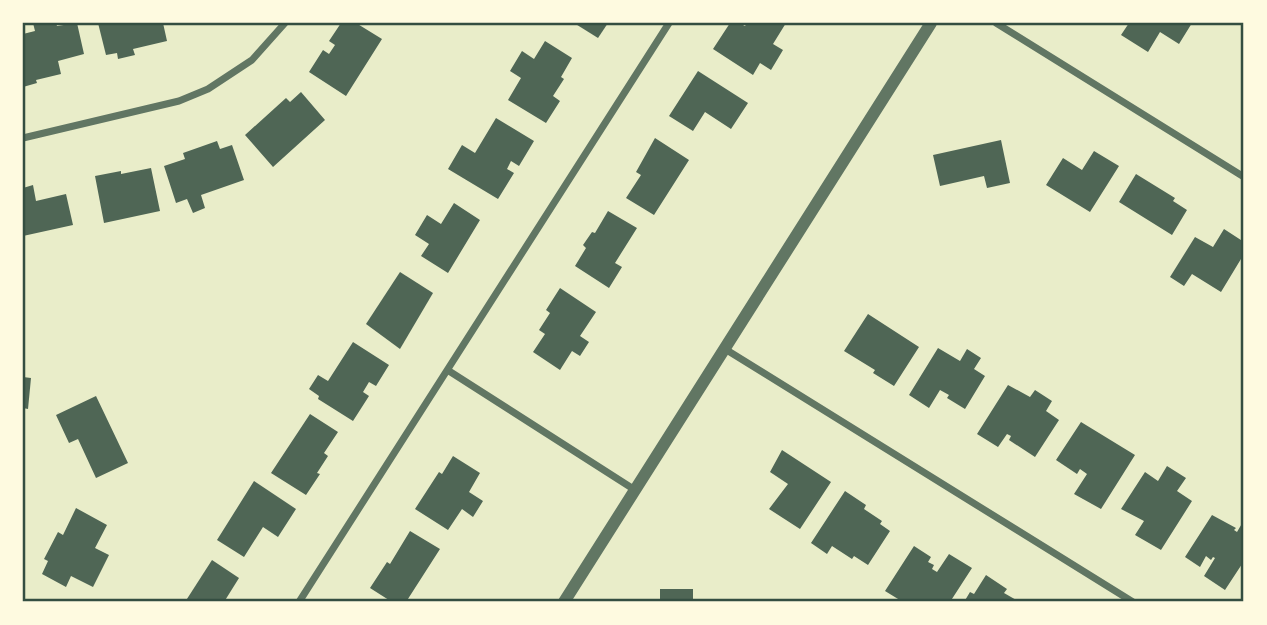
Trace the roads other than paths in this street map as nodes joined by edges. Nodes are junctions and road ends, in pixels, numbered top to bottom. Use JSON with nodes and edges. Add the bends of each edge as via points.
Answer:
{"nodes":[{"id":1,"x":285,"y":23,"type":"edge"},
{"id":2,"x":669,"y":23,"type":"edge"},
{"id":3,"x":931,"y":23,"type":"edge"},
{"id":4,"x":996,"y":23,"type":"edge"},
{"id":5,"x":23,"y":138,"type":"edge"},
{"id":6,"x":1244,"y":177,"type":"edge"},
{"id":7,"x":724,"y":349,"type":"junction"},
{"id":8,"x":449,"y":371,"type":"junction"},
{"id":9,"x":635,"y":489,"type":"junction"},
{"id":10,"x":299,"y":602,"type":"edge"},
{"id":11,"x":564,"y":602,"type":"edge"},
{"id":12,"x":1133,"y":602,"type":"edge"}],
"edges":[{"from":1,"to":5,"type":"street","via":[[252,60],[208,89],[179,101]]},
{"from":2,"to":8,"type":"street"},
{"from":3,"to":7,"type":"street"},
{"from":4,"to":6,"type":"street"},
{"from":7,"to":9,"type":"street"},
{"from":7,"to":12,"type":"street"},
{"from":8,"to":9,"type":"street"},
{"from":8,"to":10,"type":"street"},
{"from":9,"to":11,"type":"street"}]}
